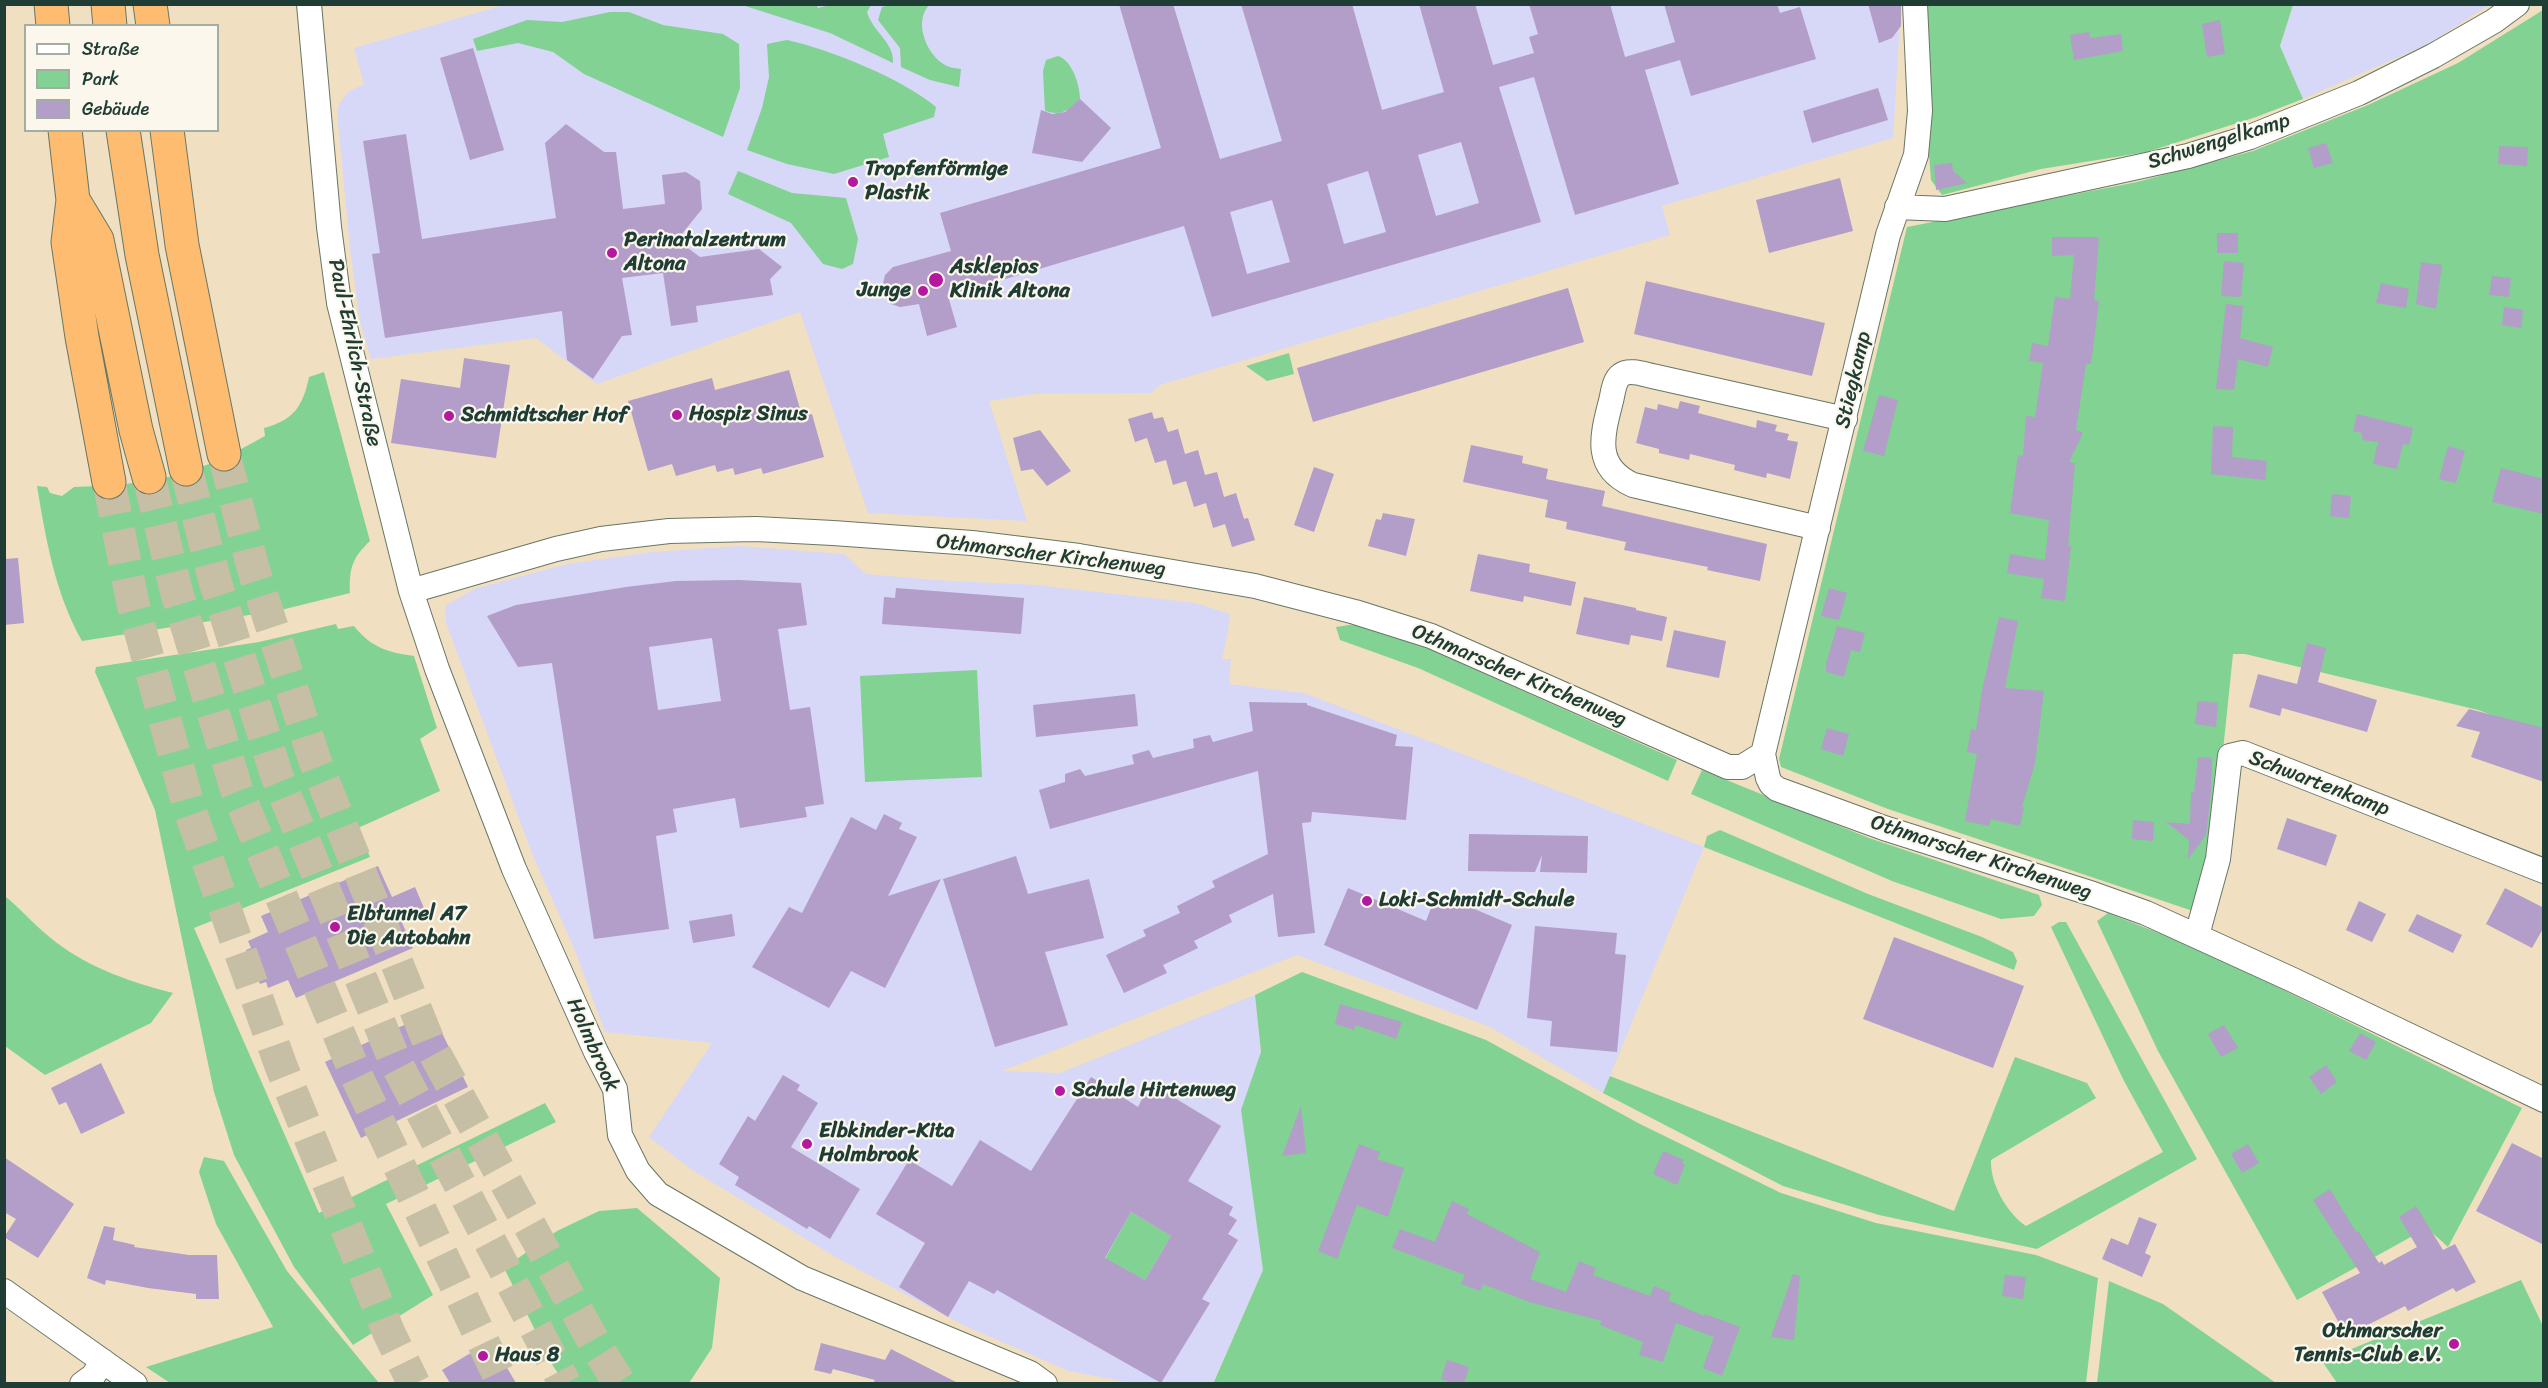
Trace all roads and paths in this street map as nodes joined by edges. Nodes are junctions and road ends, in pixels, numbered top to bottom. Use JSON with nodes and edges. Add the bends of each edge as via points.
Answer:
{"nodes":[{"id":1,"x":51,"y":4,"type":"edge"},
{"id":2,"x":108,"y":4,"type":"edge"},
{"id":3,"x":150,"y":4,"type":"edge"},
{"id":4,"x":309,"y":4,"type":"edge"},
{"id":5,"x":1915,"y":4,"type":"edge"},
{"id":6,"x":2517,"y":4,"type":"edge"},
{"id":7,"x":53,"y":24,"type":"edge"},
{"id":8,"x":110,"y":24,"type":"edge"},
{"id":9,"x":153,"y":24,"type":"edge"},
{"id":10,"x":65,"y":132,"type":"edge"},
{"id":11,"x":123,"y":132,"type":"edge"},
{"id":12,"x":167,"y":132,"type":"edge"},
{"id":13,"x":73,"y":200,"type":"junction"},
{"id":14,"x":1897,"y":207,"type":"junction"},
{"id":15,"x":1845,"y":419,"type":"junction"},
{"id":16,"x":224,"y":453,"type":"tunnel mouth"},
{"id":17,"x":186,"y":469,"type":"tunnel mouth"},
{"id":18,"x":149,"y":477,"type":"tunnel mouth"},
{"id":19,"x":109,"y":482,"type":"tunnel mouth"},
{"id":20,"x":1818,"y":528,"type":"junction"},
{"id":21,"x":411,"y":591,"type":"junction"},
{"id":22,"x":1763,"y":754,"type":"junction"},
{"id":23,"x":2544,"y":870,"type":"edge"},
{"id":24,"x":2197,"y":935,"type":"junction"},
{"id":25,"x":2544,"y":1100,"type":"edge"},
{"id":26,"x":4,"y":1291,"type":"edge"},
{"id":27,"x":103,"y":1361,"type":"junction"},
{"id":28,"x":82,"y":1383,"type":"edge"},
{"id":29,"x":135,"y":1383,"type":"edge"},
{"id":30,"x":1045,"y":1383,"type":"edge"}],
"edges":[{"from":1,"to":7,"type":"highway"},
{"from":2,"to":8,"type":"highway"},
{"from":3,"to":9,"type":"highway"},
{"from":4,"to":21,"type":"street","name":"Paul-Ehrlich-Straße","via":[[328,227],[339,303]]},
{"from":5,"to":14,"type":"street","name":"Stiegkamp","via":[[1918,136],[1916,154]]},
{"from":6,"to":14,"type":"street","name":"Schwengelkamp","via":[[2433,56],[2359,93],[2250,137],[2188,156],[1945,209]]},
{"from":10,"to":13,"type":"highway"},
{"from":11,"to":17,"type":"highway","via":[[142,255]]},
{"from":12,"to":16,"type":"highway","via":[[182,245]]},
{"from":13,"to":18,"type":"highway","via":[[97,240]]},
{"from":13,"to":19,"type":"highway","via":[[68,242]]},
{"from":14,"to":15,"type":"street","name":"Stiegkamp"},
{"from":15,"to":20,"type":"street","name":"Stiegkamp"},
{"from":15,"to":20,"type":"street","via":[[1627,372],[1616,382],[1605,422],[1603,451],[1620,479]]},
{"from":20,"to":22,"type":"street","name":"Stiegkamp"},
{"from":21,"to":22,"type":"street","name":"Othmarscher Kirchenweg","via":[[556,549],[669,531],[833,533],[972,543],[1078,556],[1255,586],[1354,612],[1431,636],[1728,767],[1742,767]]},
{"from":21,"to":30,"type":"street","name":"Holmbrook","via":[[514,869],[615,1089],[620,1135],[638,1171],[658,1194],[802,1278],[1030,1373]]},
{"from":22,"to":24,"type":"street","name":"Othmarscher Kirchenweg","via":[[1768,778],[1777,789],[2146,913]]},
{"from":23,"to":24,"type":"street","name":"Schwartenkamp","via":[[2243,753],[2230,756],[2218,859]]},
{"from":24,"to":25,"type":"street","name":"Othmarscher Kirchenweg"},
{"from":26,"to":27,"type":"street"},
{"from":27,"to":28,"type":"street","via":[[93,1376]]},
{"from":27,"to":29,"type":"street"}]}
